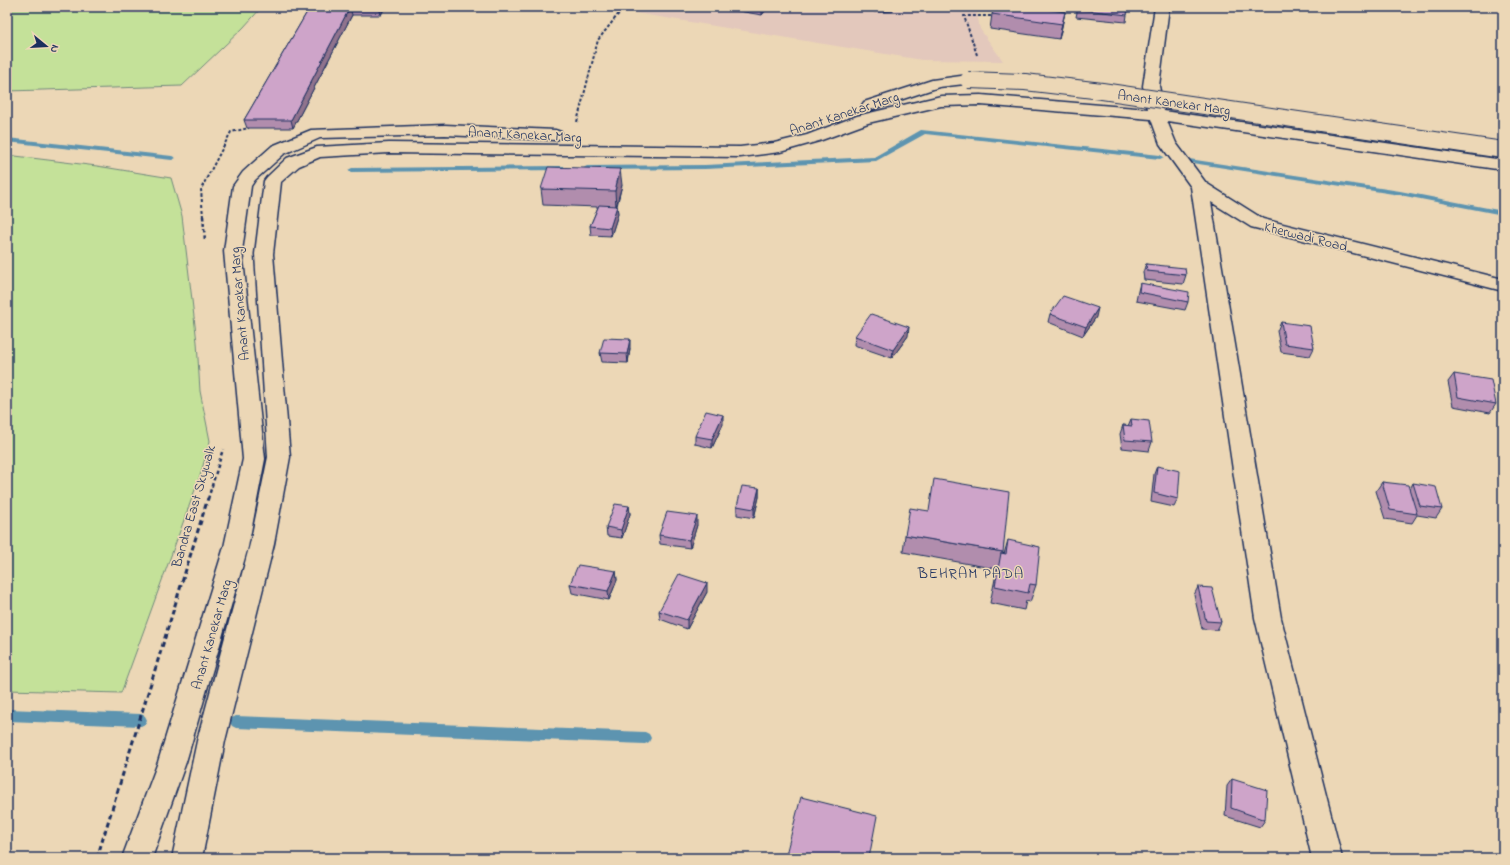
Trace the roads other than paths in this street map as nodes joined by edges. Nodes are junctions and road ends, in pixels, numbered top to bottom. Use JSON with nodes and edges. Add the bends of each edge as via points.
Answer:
{"nodes":[{"id":1,"x":1162,"y":7,"type":"edge"},
{"id":2,"x":1157,"y":115,"type":"junction"},
{"id":3,"x":1503,"y":150,"type":"edge"},
{"id":4,"x":1503,"y":164,"type":"edge"},
{"id":5,"x":1200,"y":187,"type":"junction"},
{"id":6,"x":1503,"y":285,"type":"edge"},
{"id":7,"x":262,"y":544,"type":"junction"},
{"id":8,"x":236,"y":547,"type":"junction"},
{"id":9,"x":137,"y":858,"type":"edge"},
{"id":10,"x":187,"y":858,"type":"edge"},
{"id":11,"x":1327,"y":858,"type":"edge"}],
"edges":[{"from":1,"to":2,"type":"street","name":"Kherwadi Road","via":[[1151,86]]},
{"from":2,"to":4,"type":"street","name":"Anant Kanekar Marg"},
{"from":2,"to":5,"type":"street","name":"Kherwadi Road","via":[[1168,144]]},
{"from":2,"to":7,"type":"street","name":"Anant Kanekar Marg","via":[[981,100],[941,102],[863,119],[813,138],[774,148],[740,152],[390,148],[316,152],[293,162],[273,181],[264,254],[279,457]]},
{"from":3,"to":8,"type":"street","name":"Anant Kanekar Marg","bridge":true,"via":[[1102,91],[1025,82],[968,80],[926,86],[768,138],[709,141],[445,130],[317,133],[278,150],[249,176],[242,186],[233,251],[254,460]]},
{"from":5,"to":6,"type":"street","name":"Kherwadi Road","via":[[1257,223]]},
{"from":5,"to":11,"type":"street","via":[[1268,618]]},
{"from":7,"to":8,"type":"street"},
{"from":7,"to":10,"type":"street","name":"Anant Kanekar Marg","via":[[211,741]]},
{"from":8,"to":9,"type":"street","name":"Anant Kanekar Marg","via":[[172,762]]}]}
